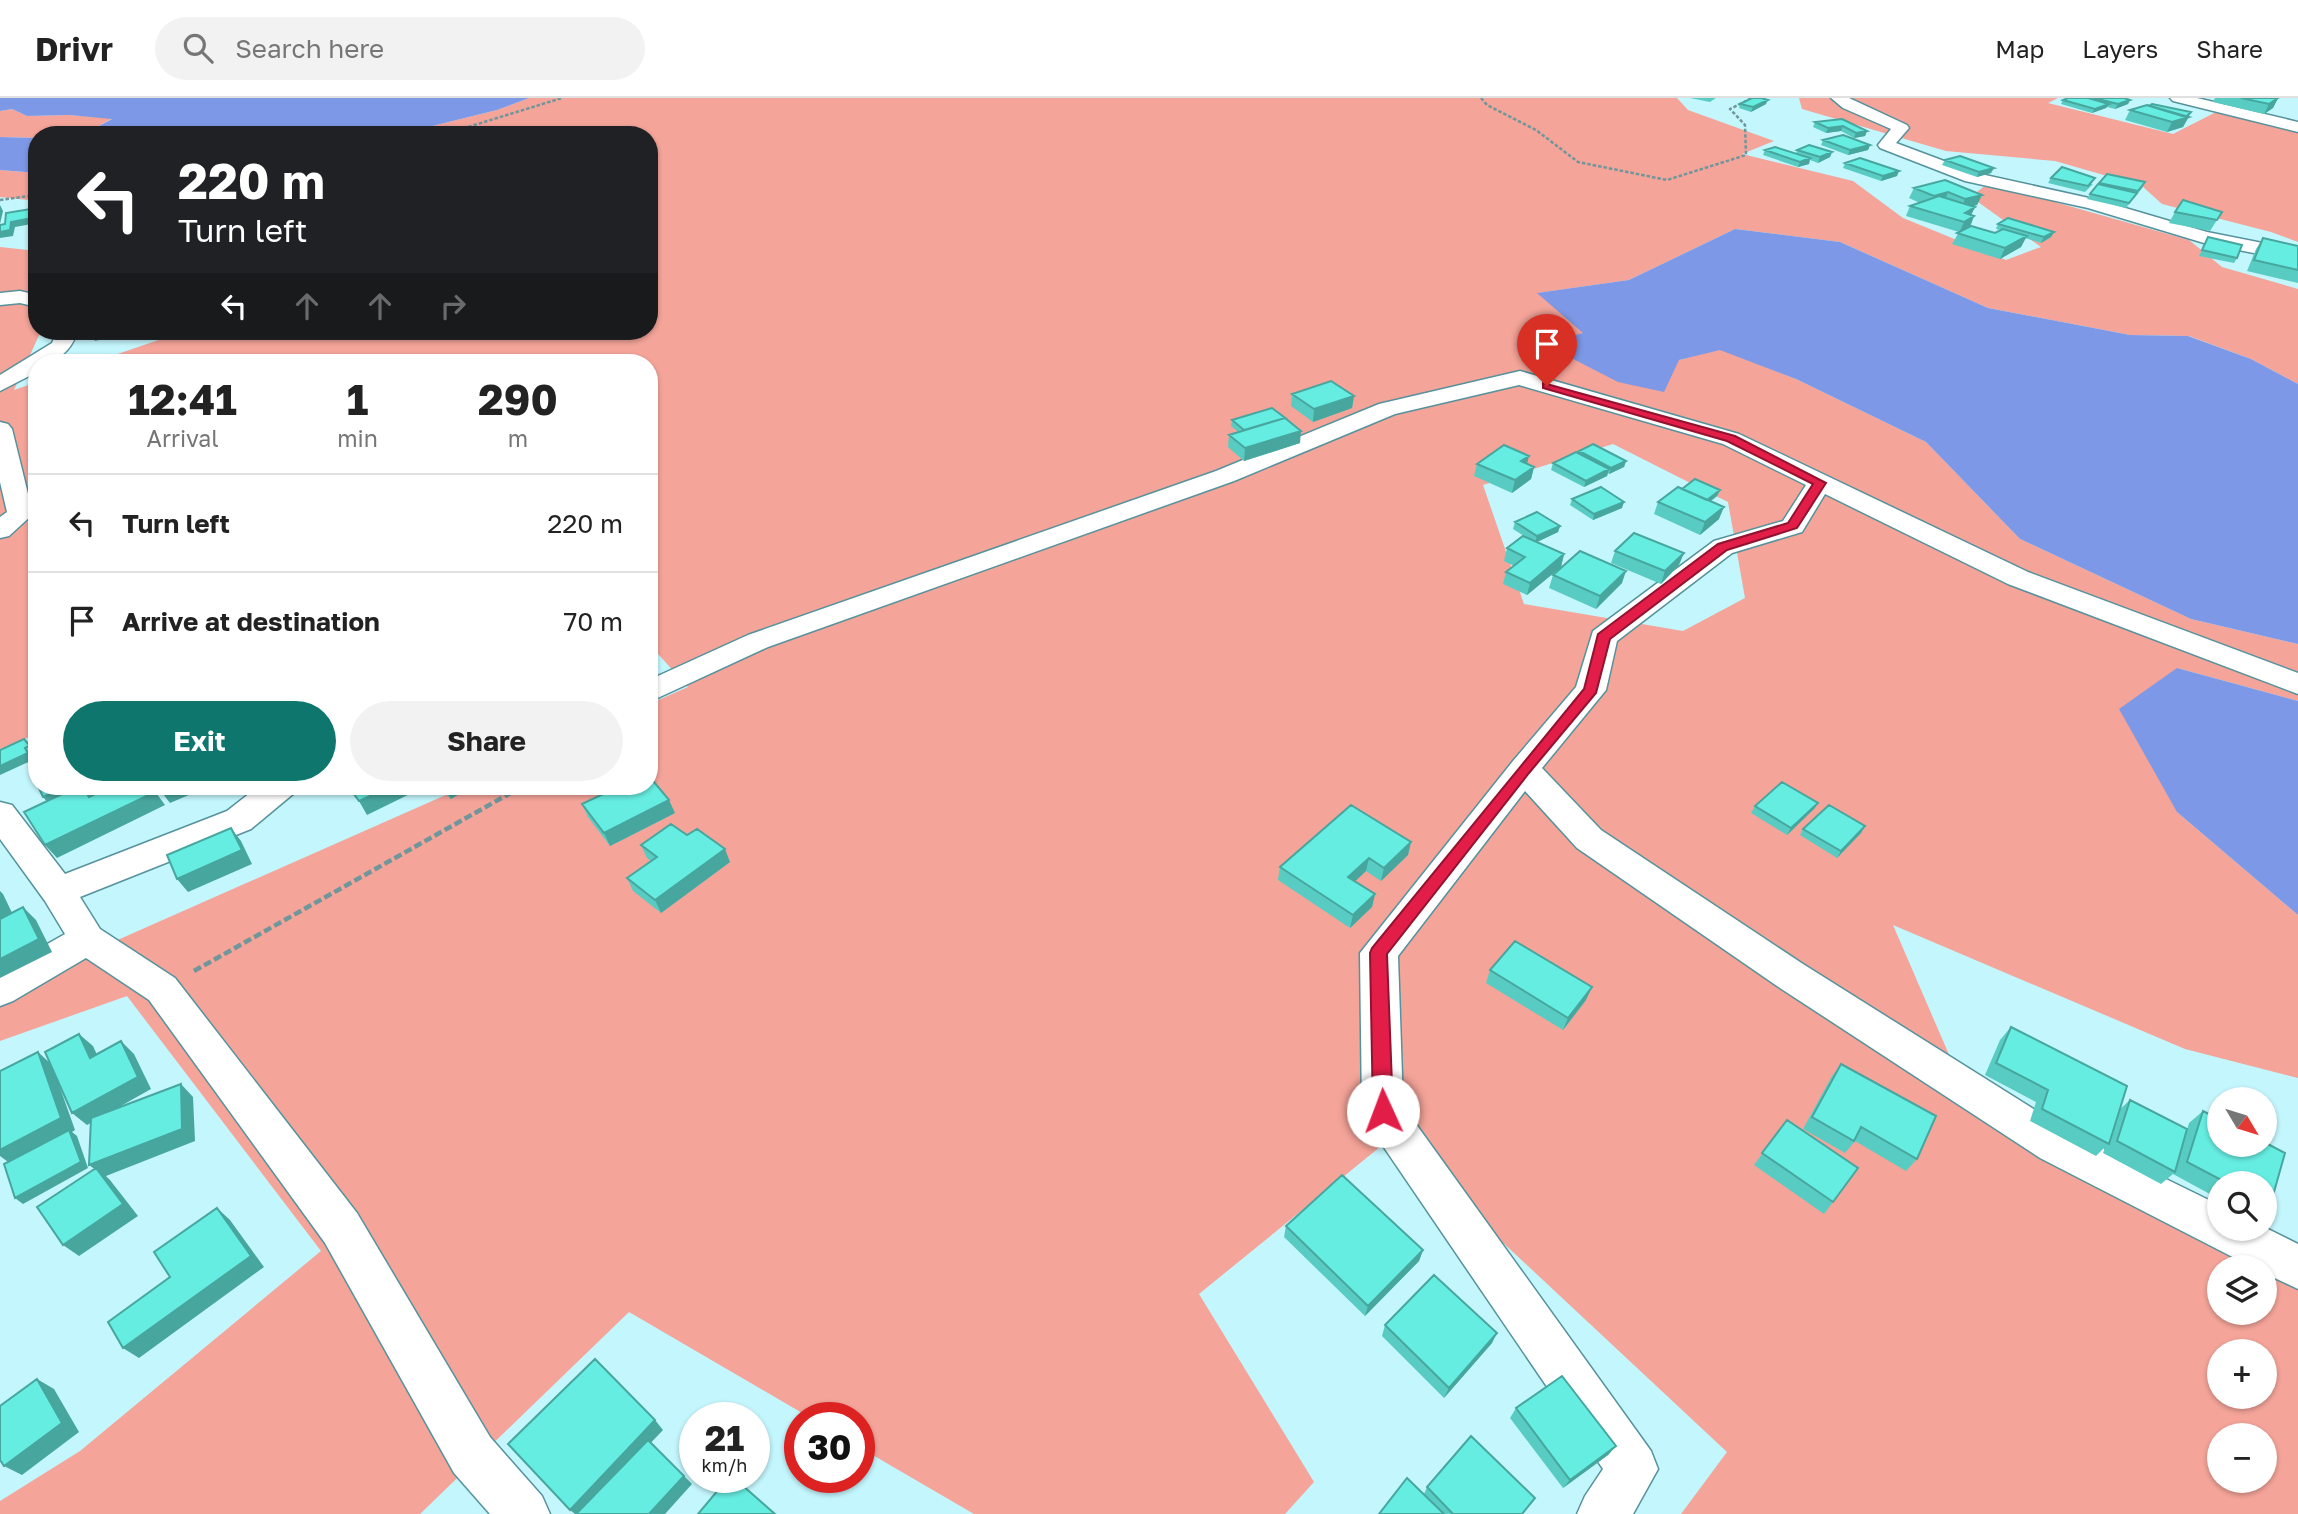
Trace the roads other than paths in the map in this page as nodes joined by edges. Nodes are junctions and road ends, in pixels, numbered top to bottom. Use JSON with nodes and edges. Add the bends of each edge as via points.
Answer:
{"nodes":[{"id":1,"x":1839,"y":98,"type":"edge"},
{"id":2,"x":2178,"y":98,"type":"edge"},
{"id":3,"x":2298,"y":127,"type":"edge"},
{"id":4,"x":2298,"y":256,"type":"edge"},
{"id":5,"x":0,"y":299,"type":"edge"},
{"id":6,"x":28,"y":299,"type":"edge"},
{"id":7,"x":63,"y":340,"type":"edge"},
{"id":8,"x":50,"y":354,"type":"edge"},
{"id":9,"x":28,"y":368,"type":"edge"},
{"id":10,"x":0,"y":384,"type":"edge"},
{"id":11,"x":0,"y":429,"type":"edge"},
{"id":12,"x":1820,"y":483,"type":"junction"},
{"id":13,"x":0,"y":530,"type":"edge"},
{"id":14,"x":2298,"y":684,"type":"edge"},
{"id":15,"x":658,"y":688,"type":"edge"},
{"id":16,"x":1524,"y":769,"type":"junction"},
{"id":17,"x":270,"y":795,"type":"edge"},
{"id":18,"x":0,"y":814,"type":"edge"},
{"id":19,"x":58,"y":891,"type":"junction"},
{"id":20,"x":87,"y":939,"type":"junction"},
{"id":21,"x":0,"y":990,"type":"edge"},
{"id":22,"x":2207,"y":1221,"type":"edge"},
{"id":23,"x":2246,"y":1241,"type":"edge"},
{"id":24,"x":2298,"y":1267,"type":"edge"},
{"id":25,"x":524,"y":1514,"type":"edge"},
{"id":26,"x":1602,"y":1514,"type":"edge"}],
"edges":[{"from":1,"to":4,"type":"street","via":[[1901,128],[1886,145],[1971,177],[2092,204],[2204,237]]},
{"from":2,"to":3,"type":"street"},
{"from":5,"to":6,"type":"street"},
{"from":7,"to":8,"type":"street"},
{"from":9,"to":10,"type":"street"},
{"from":11,"to":13,"type":"street","via":[[20,514]]},
{"from":12,"to":14,"type":"street","via":[[2018,578]]},
{"from":12,"to":15,"type":"street","via":[[1731,439],[1520,378],[1387,409],[1226,476],[758,641]]},
{"from":12,"to":16,"type":"street","via":[[1793,526],[1723,547],[1603,637],[1591,690]]},
{"from":16,"to":22,"type":"street","via":[[1589,839],[1790,975],[2055,1145]]},
{"from":16,"to":26,"type":"street","via":[[1378,953],[1383,1111],[1633,1469]]},
{"from":17,"to":19,"type":"street","via":[[239,820]]},
{"from":18,"to":19,"type":"street"},
{"from":19,"to":20,"type":"street"},
{"from":20,"to":21,"type":"street"},
{"from":20,"to":25,"type":"street","via":[[162,989],[341,1228],[472,1455]]},
{"from":23,"to":24,"type":"street"}]}
